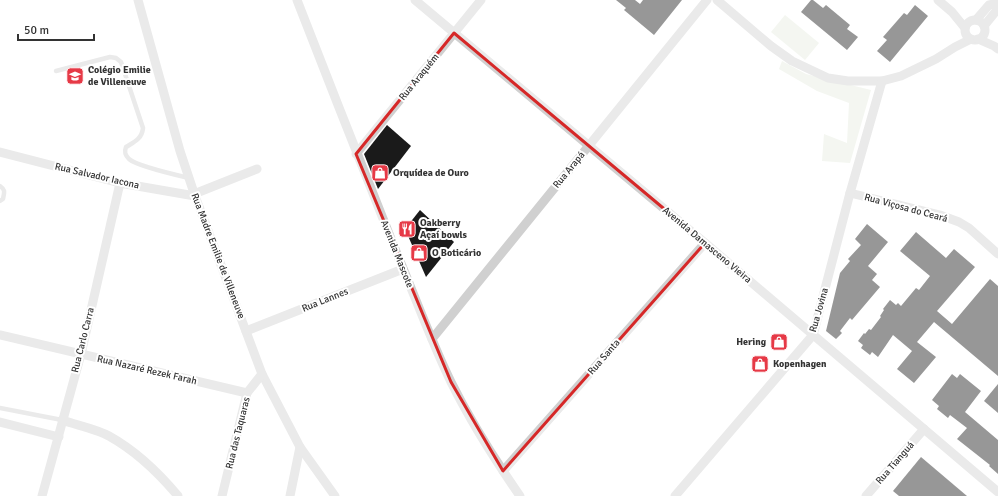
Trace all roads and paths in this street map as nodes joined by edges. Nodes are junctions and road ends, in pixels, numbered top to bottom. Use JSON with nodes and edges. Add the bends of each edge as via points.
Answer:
{"nodes":[{"id":1,"x":138,"y":0,"type":"edge"},
{"id":2,"x":297,"y":0,"type":"edge"},
{"id":3,"x":415,"y":0,"type":"edge"},
{"id":4,"x":481,"y":0,"type":"edge"},
{"id":5,"x":707,"y":0,"type":"edge"},
{"id":6,"x":717,"y":0,"type":"edge"},
{"id":7,"x":938,"y":0,"type":"edge"},
{"id":8,"x":998,"y":3,"type":"edge"},
{"id":9,"x":952,"y":12,"type":"junction"},
{"id":10,"x":973,"y":20,"type":"junction"},
{"id":11,"x":965,"y":29,"type":"junction"},
{"id":12,"x":984,"y":29,"type":"junction"},
{"id":13,"x":454,"y":33,"type":"junction"},
{"id":14,"x":975,"y":39,"type":"junction"},
{"id":15,"x":955,"y":46,"type":"junction"},
{"id":16,"x":996,"y":48,"type":"edge"},
{"id":17,"x":56,"y":71,"type":"dead end"},
{"id":18,"x":882,"y":81,"type":"junction"},
{"id":19,"x":588,"y":146,"type":"junction"},
{"id":20,"x":0,"y":152,"type":"edge"},
{"id":21,"x":356,"y":154,"type":"junction"},
{"id":22,"x":257,"y":169,"type":"dead end"},
{"id":23,"x":189,"y":178,"type":"junction"},
{"id":24,"x":120,"y":183,"type":"junction"},
{"id":25,"x":0,"y":186,"type":"edge"},
{"id":26,"x":850,"y":193,"type":"junction"},
{"id":27,"x":194,"y":195,"type":"junction"},
{"id":28,"x":0,"y":201,"type":"edge"},
{"id":29,"x":704,"y":243,"type":"junction"},
{"id":30,"x":998,"y":254,"type":"edge"},
{"id":31,"x":403,"y":269,"type":"junction"},
{"id":32,"x":246,"y":331,"type":"junction"},
{"id":33,"x":0,"y":335,"type":"edge"},
{"id":34,"x":813,"y":335,"type":"junction"},
{"id":35,"x":432,"y":339,"type":"junction"},
{"id":36,"x":81,"y":354,"type":"junction"},
{"id":37,"x":262,"y":374,"type":"junction"},
{"id":38,"x":247,"y":393,"type":"junction"},
{"id":39,"x":0,"y":408,"type":"edge"},
{"id":40,"x":62,"y":420,"type":"junction"},
{"id":41,"x":0,"y":422,"type":"edge"},
{"id":42,"x":924,"y":429,"type":"junction"},
{"id":43,"x":59,"y":436,"type":"junction"},
{"id":44,"x":300,"y":446,"type":"junction"},
{"id":45,"x":503,"y":471,"type":"junction"},
{"id":46,"x":998,"y":492,"type":"edge"},
{"id":47,"x":42,"y":496,"type":"edge"},
{"id":48,"x":178,"y":496,"type":"edge"},
{"id":49,"x":222,"y":496,"type":"edge"},
{"id":50,"x":290,"y":496,"type":"edge"},
{"id":51,"x":335,"y":496,"type":"edge"},
{"id":52,"x":520,"y":496,"type":"edge"},
{"id":53,"x":675,"y":496,"type":"edge"},
{"id":54,"x":866,"y":496,"type":"edge"}],
"edges":[{"from":1,"to":23,"type":"street","name":"Rua Madre Emilie de Villeneuve"},
{"from":2,"to":21,"type":"street","name":"Avenida Mascote"},
{"from":3,"to":13,"type":"street","name":"Avenida Damasceno Vieira"},
{"from":4,"to":13,"type":"street","name":"Rua Araquém"},
{"from":5,"to":19,"type":"street","name":"Rua Arapá"},
{"from":6,"to":18,"type":"street","via":[[771,46],[811,71],[828,78],[848,81]]},
{"from":7,"to":9,"type":"street"},
{"from":8,"to":10,"type":"street","via":[[989,5]]},
{"from":8,"to":12,"type":"street","via":[[996,11]]},
{"from":9,"to":10,"type":"street"},
{"from":9,"to":11,"type":"street"},
{"from":10,"to":11,"type":"street","via":[[967,23]]},
{"from":10,"to":12,"type":"street","via":[[981,22]]},
{"from":11,"to":14,"type":"street","via":[[967,36]]},
{"from":11,"to":15,"type":"street"},
{"from":12,"to":14,"type":"street","via":[[982,36]]},
{"from":12,"to":16,"type":"street"},
{"from":13,"to":19,"type":"street","name":"Avenida Damasceno Vieira"},
{"from":13,"to":21,"type":"street","name":"Rua Araquém"},
{"from":14,"to":15,"type":"street"},
{"from":14,"to":16,"type":"street"},
{"from":15,"to":18,"type":"street","via":[[936,60],[901,76]]},
{"from":17,"to":23,"type":"lane","via":[[110,57],[121,62],[143,128],[140,138],[126,147],[126,156],[129,160],[149,167]]},
{"from":18,"to":26,"type":"street","name":"Rua Jovina"},
{"from":19,"to":29,"type":"street","name":"Avenida Damasceno Vieira"},
{"from":19,"to":35,"type":"street","name":"Rua Arapá"},
{"from":20,"to":24,"type":"street","name":"Rua Salvador Iacona"},
{"from":21,"to":31,"type":"street","name":"Avenida Mascote"},
{"from":22,"to":27,"type":"street"},
{"from":23,"to":27,"type":"street","name":"Rua Madre Emilie de Villeneuve"},
{"from":24,"to":27,"type":"street","name":"Rua Salvador Iacona"},
{"from":24,"to":36,"type":"street","name":"Rua Carlo Carra"},
{"from":25,"to":28,"type":"lane","via":[[5,191]]},
{"from":26,"to":30,"type":"street","name":"Rua Viçosa do Ceará","via":[[959,222]]},
{"from":26,"to":34,"type":"street","name":"Rua Jovina"},
{"from":27,"to":32,"type":"street","name":"Rua Madre Emilie de Villeneuve"},
{"from":29,"to":34,"type":"street","name":"Avenida Damasceno Vieira"},
{"from":29,"to":45,"type":"street","name":"Rua Santa"},
{"from":31,"to":32,"type":"street","name":"Rua Lannes"},
{"from":31,"to":35,"type":"street","name":"Avenida Mascote"},
{"from":32,"to":37,"type":"street","name":"Rua Madre Emilie de Villeneuve"},
{"from":33,"to":36,"type":"street","name":"Rua Nazaré Rezek Farah"},
{"from":34,"to":42,"type":"street","name":"Avenida Damasceno Vieira"},
{"from":34,"to":53,"type":"street","name":"Rua Jovina"},
{"from":35,"to":45,"type":"street","name":"Avenida Mascote","via":[[451,382]]},
{"from":36,"to":38,"type":"street","name":"Rua Nazaré Rezek Farah"},
{"from":36,"to":40,"type":"street","name":"Rua Carlo Carra"},
{"from":37,"to":38,"type":"street","name":"Rua das Taquaras"},
{"from":37,"to":44,"type":"street","name":"Rua Madre Emilie de Villeneuve"},
{"from":38,"to":49,"type":"street","name":"Rua das Taquaras"},
{"from":39,"to":40,"type":"lane"},
{"from":40,"to":43,"type":"street","name":"Rua Carlo Carra"},
{"from":40,"to":48,"type":"street","via":[[108,435],[159,473]]},
{"from":41,"to":43,"type":"street"},
{"from":42,"to":46,"type":"street","name":"Avenida Damasceno Vieira"},
{"from":42,"to":54,"type":"street","name":"Rua Tianguá"},
{"from":43,"to":47,"type":"street","name":"Rua Carlo Carra"},
{"from":44,"to":50,"type":"street"},
{"from":44,"to":51,"type":"street","name":"Rua Madre Emilie de Villeneuve"},
{"from":45,"to":52,"type":"street","name":"Avenida Mascote"}]}
